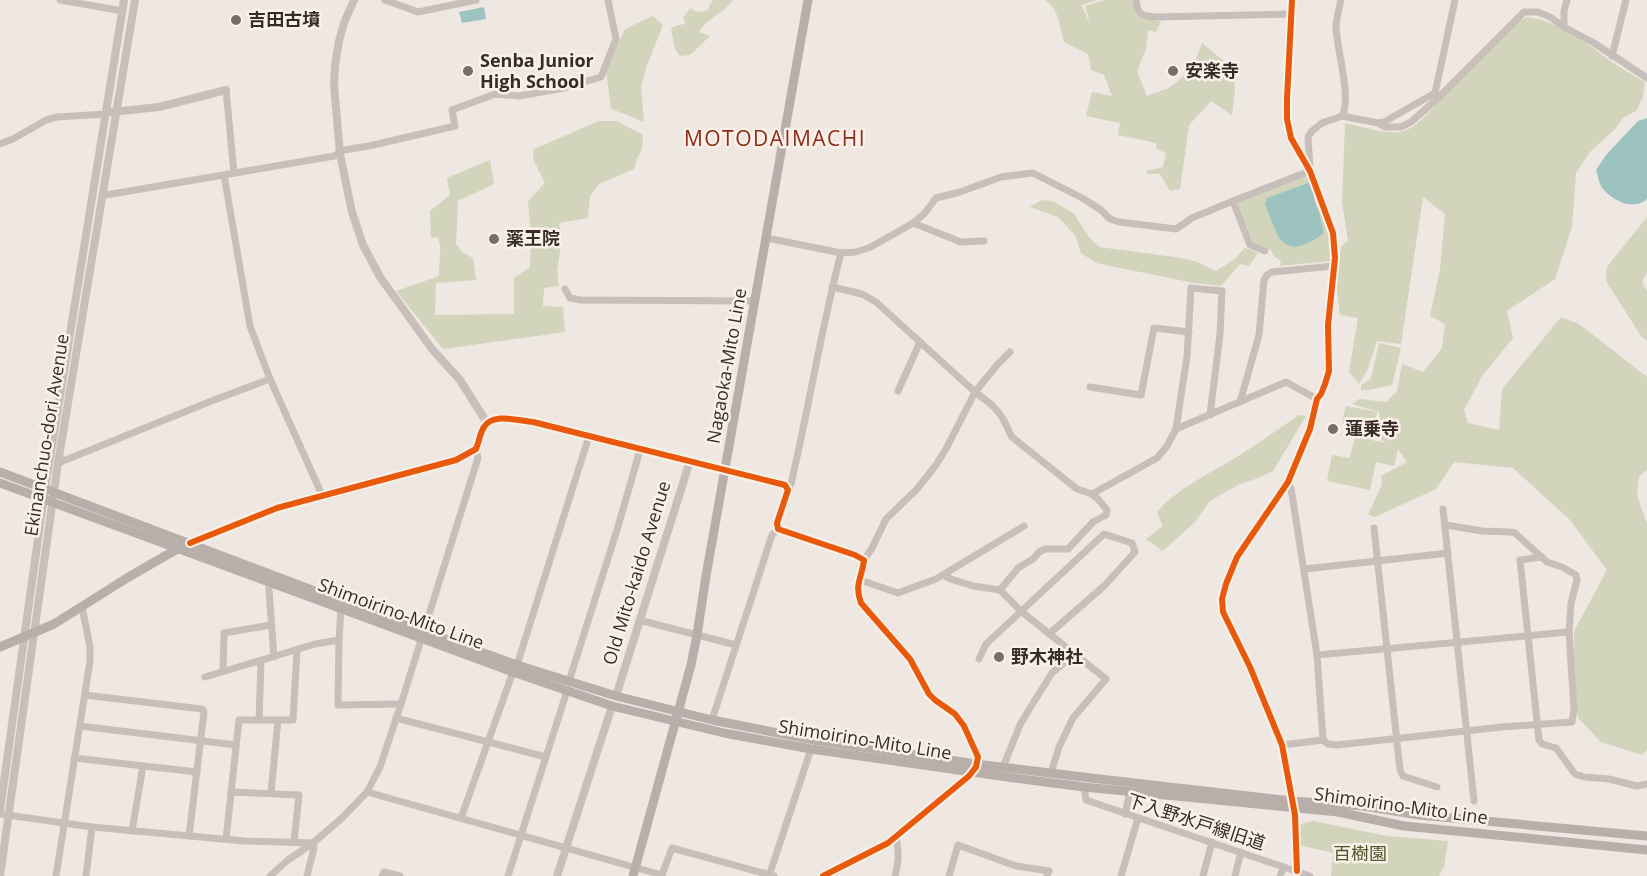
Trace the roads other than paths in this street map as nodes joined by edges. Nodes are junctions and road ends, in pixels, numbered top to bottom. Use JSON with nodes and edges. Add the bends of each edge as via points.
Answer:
{"nodes":[{"id":1,"x":60,"y":0,"type":"edge"},
{"id":2,"x":124,"y":0,"type":"edge"},
{"id":3,"x":135,"y":0,"type":"edge"},
{"id":4,"x":354,"y":0,"type":"edge"},
{"id":5,"x":385,"y":0,"type":"edge"},
{"id":6,"x":476,"y":0,"type":"edge"},
{"id":7,"x":608,"y":0,"type":"edge"},
{"id":8,"x":808,"y":0,"type":"edge"},
{"id":9,"x":1136,"y":0,"type":"edge"},
{"id":10,"x":1292,"y":0,"type":"edge"},
{"id":11,"x":1341,"y":0,"type":"edge"},
{"id":12,"x":1455,"y":0,"type":"edge"},
{"id":13,"x":1567,"y":0,"type":"edge"},
{"id":14,"x":1626,"y":0,"type":"edge"},
{"id":15,"x":123,"y":11,"type":"junction"},
{"id":16,"x":1292,"y":14,"type":"junction"},
{"id":17,"x":1564,"y":27,"type":"junction"},
{"id":18,"x":1612,"y":56,"type":"junction"},
{"id":19,"x":1647,"y":78,"type":"edge"},
{"id":20,"x":226,"y":90,"type":"joint"},
{"id":21,"x":117,"y":111,"type":"junction"},
{"id":22,"x":106,"y":114,"type":"junction"},
{"id":23,"x":1342,"y":116,"type":"junction"},
{"id":24,"x":1378,"y":123,"type":"junction"},
{"id":25,"x":0,"y":144,"type":"edge"},
{"id":26,"x":340,"y":154,"type":"junction"},
{"id":27,"x":1310,"y":171,"type":"junction"},
{"id":28,"x":234,"y":173,"type":"junction"},
{"id":29,"x":224,"y":175,"type":"junction"},
{"id":30,"x":103,"y":195,"type":"junction"},
{"id":31,"x":1233,"y":201,"type":"junction"},
{"id":32,"x":913,"y":223,"type":"junction"},
{"id":33,"x":767,"y":238,"type":"junction"},
{"id":34,"x":984,"y":241,"type":"dead end"},
{"id":35,"x":1265,"y":251,"type":"dead end"},
{"id":36,"x":841,"y":253,"type":"junction"},
{"id":37,"x":1334,"y":266,"type":"junction"},
{"id":38,"x":832,"y":287,"type":"junction"},
{"id":39,"x":566,"y":289,"type":"dead end"},
{"id":40,"x":755,"y":301,"type":"junction"},
{"id":41,"x":1189,"y":332,"type":"junction"},
{"id":42,"x":920,"y":342,"type":"junction"},
{"id":43,"x":1010,"y":352,"type":"dead end"},
{"id":44,"x":270,"y":379,"type":"junction"},
{"id":45,"x":1090,"y":387,"type":"dead end"},
{"id":46,"x":898,"y":391,"type":"dead end"},
{"id":47,"x":975,"y":392,"type":"junction"},
{"id":48,"x":1317,"y":399,"type":"junction"},
{"id":49,"x":1240,"y":402,"type":"junction"},
{"id":50,"x":1210,"y":415,"type":"junction"},
{"id":51,"x":487,"y":423,"type":"junction"},
{"id":52,"x":1176,"y":429,"type":"junction"},
{"id":53,"x":589,"y":436,"type":"junction"},
{"id":54,"x":476,"y":449,"type":"junction"},
{"id":55,"x":640,"y":450,"type":"junction"},
{"id":56,"x":690,"y":461,"type":"junction"},
{"id":57,"x":58,"y":464,"type":"junction"},
{"id":58,"x":725,"y":470,"type":"junction"},
{"id":59,"x":0,"y":472,"type":"edge"},
{"id":60,"x":1288,"y":482,"type":"junction"},
{"id":61,"x":0,"y":483,"type":"edge"},
{"id":62,"x":788,"y":488,"type":"junction"},
{"id":63,"x":1092,"y":494,"type":"junction"},
{"id":64,"x":49,"y":495,"type":"junction"},
{"id":65,"x":322,"y":495,"type":"junction"},
{"id":66,"x":1443,"y":509,"type":"dead end"},
{"id":67,"x":1446,"y":525,"type":"junction"},
{"id":68,"x":1024,"y":526,"type":"dead end"},
{"id":69,"x":1374,"y":528,"type":"dead end"},
{"id":70,"x":778,"y":529,"type":"junction"},
{"id":71,"x":190,"y":543,"type":"junction"},
{"id":72,"x":177,"y":549,"type":"junction"},
{"id":73,"x":1448,"y":553,"type":"junction"},
{"id":74,"x":1542,"y":557,"type":"junction"},
{"id":75,"x":864,"y":560,"type":"junction"},
{"id":76,"x":1378,"y":561,"type":"junction"},
{"id":77,"x":1305,"y":569,"type":"junction"},
{"id":78,"x":944,"y":575,"type":"junction"},
{"id":79,"x":860,"y":580,"type":"junction"},
{"id":80,"x":269,"y":583,"type":"junction"},
{"id":81,"x":1000,"y":590,"type":"junction"},
{"id":82,"x":82,"y":607,"type":"junction"},
{"id":83,"x":341,"y":609,"type":"junction"},
{"id":84,"x":1022,"y":612,"type":"junction"},
{"id":85,"x":639,"y":620,"type":"junction"},
{"id":86,"x":271,"y":624,"type":"junction"},
{"id":87,"x":34,"y":632,"type":"junction"},
{"id":88,"x":1569,"y":632,"type":"junction"},
{"id":89,"x":1049,"y":634,"type":"junction"},
{"id":90,"x":422,"y":635,"type":"junction"},
{"id":91,"x":697,"y":635,"type":"junction"},
{"id":92,"x":1527,"y":635,"type":"junction"},
{"id":93,"x":24,"y":637,"type":"junction"},
{"id":94,"x":339,"y":640,"type":"junction"},
{"id":95,"x":1458,"y":642,"type":"junction"},
{"id":96,"x":736,"y":645,"type":"junction"},
{"id":97,"x":0,"y":647,"type":"edge"},
{"id":98,"x":1388,"y":648,"type":"junction"},
{"id":99,"x":297,"y":650,"type":"junction"},
{"id":100,"x":1074,"y":654,"type":"junction"},
{"id":101,"x":1317,"y":655,"type":"junction"},
{"id":102,"x":274,"y":657,"type":"junction"},
{"id":103,"x":979,"y":659,"type":"dead end"},
{"id":104,"x":261,"y":661,"type":"junction"},
{"id":105,"x":515,"y":669,"type":"junction"},
{"id":106,"x":223,"y":671,"type":"junction"},
{"id":107,"x":205,"y":677,"type":"dead end"},
{"id":108,"x":568,"y":686,"type":"junction"},
{"id":109,"x":85,"y":695,"type":"junction"},
{"id":110,"x":616,"y":696,"type":"junction"},
{"id":111,"x":401,"y":704,"type":"junction"},
{"id":112,"x":612,"y":706,"type":"junction"},
{"id":113,"x":677,"y":712,"type":"junction"},
{"id":114,"x":396,"y":718,"type":"junction"},
{"id":115,"x":259,"y":720,"type":"junction"},
{"id":116,"x":278,"y":720,"type":"junction"},
{"id":117,"x":712,"y":720,"type":"junction"},
{"id":118,"x":674,"y":722,"type":"junction"},
{"id":119,"x":1538,"y":724,"type":"junction"},
{"id":120,"x":80,"y":726,"type":"junction"},
{"id":121,"x":1467,"y":731,"type":"junction"},
{"id":122,"x":1397,"y":738,"type":"junction"},
{"id":123,"x":1323,"y":740,"type":"junction"},
{"id":124,"x":200,"y":741,"type":"junction"},
{"id":125,"x":488,"y":742,"type":"junction"},
{"id":126,"x":236,"y":745,"type":"junction"},
{"id":127,"x":1282,"y":745,"type":"junction"},
{"id":128,"x":811,"y":749,"type":"junction"},
{"id":129,"x":546,"y":757,"type":"junction"},
{"id":130,"x":74,"y":758,"type":"junction"},
{"id":131,"x":143,"y":766,"type":"junction"},
{"id":132,"x":1003,"y":767,"type":"junction"},
{"id":133,"x":974,"y":768,"type":"junction"},
{"id":134,"x":197,"y":772,"type":"junction"},
{"id":135,"x":1051,"y":773,"type":"junction"},
{"id":136,"x":1647,"y":784,"type":"edge"},
{"id":137,"x":1084,"y":787,"type":"junction"},
{"id":138,"x":1437,"y":787,"type":"dead end"},
{"id":139,"x":1130,"y":791,"type":"junction"},
{"id":140,"x":231,"y":792,"type":"junction"},
{"id":141,"x":367,"y":792,"type":"junction"},
{"id":142,"x":271,"y":794,"type":"junction"},
{"id":143,"x":1474,"y":801,"type":"dead end"},
{"id":144,"x":1293,"y":805,"type":"junction"},
{"id":145,"x":3,"y":813,"type":"edge"},
{"id":146,"x":1125,"y":814,"type":"junction"},
{"id":147,"x":461,"y":818,"type":"junction"},
{"id":148,"x":1138,"y":818,"type":"junction"},
{"id":149,"x":63,"y":824,"type":"junction"},
{"id":150,"x":92,"y":827,"type":"junction"},
{"id":151,"x":132,"y":831,"type":"junction"},
{"id":152,"x":521,"y":835,"type":"junction"},
{"id":153,"x":189,"y":836,"type":"junction"},
{"id":154,"x":1647,"y":836,"type":"edge"},
{"id":155,"x":896,"y":837,"type":"junction"},
{"id":156,"x":226,"y":839,"type":"junction"},
{"id":157,"x":294,"y":842,"type":"junction"},
{"id":158,"x":1212,"y":842,"type":"junction"},
{"id":159,"x":313,"y":843,"type":"junction"},
{"id":160,"x":566,"y":848,"type":"junction"},
{"id":161,"x":1647,"y":850,"type":"edge"},
{"id":162,"x":1241,"y":852,"type":"junction"},
{"id":163,"x":1284,"y":867,"type":"junction"},
{"id":164,"x":1297,"y":871,"type":"junction"},
{"id":165,"x":634,"y":872,"type":"edge"},
{"id":166,"x":0,"y":876,"type":"edge"},
{"id":167,"x":56,"y":876,"type":"edge"},
{"id":168,"x":86,"y":876,"type":"edge"},
{"id":169,"x":270,"y":876,"type":"edge"},
{"id":170,"x":307,"y":876,"type":"edge"},
{"id":171,"x":382,"y":876,"type":"edge"},
{"id":172,"x":400,"y":876,"type":"edge"},
{"id":173,"x":508,"y":876,"type":"edge"},
{"id":174,"x":557,"y":876,"type":"edge"},
{"id":175,"x":771,"y":876,"type":"edge"},
{"id":176,"x":823,"y":876,"type":"edge"},
{"id":177,"x":895,"y":876,"type":"edge"},
{"id":178,"x":949,"y":876,"type":"edge"},
{"id":179,"x":1047,"y":876,"type":"edge"},
{"id":180,"x":1121,"y":876,"type":"edge"},
{"id":181,"x":1203,"y":876,"type":"edge"},
{"id":182,"x":1235,"y":876,"type":"edge"},
{"id":183,"x":1280,"y":876,"type":"edge"},
{"id":184,"x":1310,"y":876,"type":"edge"}],
"edges":[{"from":1,"to":15,"type":"street"},
{"from":2,"to":15,"type":"street","name":"Ekinanchuo-dori Avenue"},
{"from":3,"to":21,"type":"street","name":"Ekinanchuo-dori Avenue"},
{"from":4,"to":26,"type":"street","via":[[336,53]]},
{"from":5,"to":6,"type":"street","via":[[418,12]]},
{"from":7,"to":26,"type":"street","via":[[616,39],[601,77],[519,96],[495,94],[452,110],[455,126]]},
{"from":8,"to":33,"type":"main road","name":"Nagaoka-Mito Line"},
{"from":9,"to":16,"type":"street","via":[[1141,14],[1156,18]]},
{"from":10,"to":16,"type":"street"},
{"from":11,"to":23,"type":"street","via":[[1336,28],[1345,96]]},
{"from":12,"to":24,"type":"street","via":[[1435,93]]},
{"from":13,"to":17,"type":"street"},
{"from":14,"to":18,"type":"street"},
{"from":15,"to":22,"type":"street","name":"Ekinanchuo-dori Avenue"},
{"from":16,"to":27,"type":"street","via":[[1287,119],[1291,138]]},
{"from":17,"to":18,"type":"street"},
{"from":17,"to":24,"type":"street","via":[[1538,12],[1524,12],[1412,122],[1401,127]]},
{"from":18,"to":19,"type":"street"},
{"from":20,"to":21,"type":"street","via":[[159,106]]},
{"from":20,"to":28,"type":"street"},
{"from":21,"to":22,"type":"street"},
{"from":21,"to":30,"type":"street","name":"Ekinanchuo-dori Avenue"},
{"from":22,"to":25,"type":"street","via":[[46,120]]},
{"from":22,"to":64,"type":"street","name":"Ekinanchuo-dori Avenue"},
{"from":23,"to":24,"type":"street"},
{"from":23,"to":27,"type":"street","via":[[1322,123],[1310,134]]},
{"from":26,"to":28,"type":"street"},
{"from":26,"to":51,"type":"street","via":[[355,223],[380,277],[432,349],[460,380]]},
{"from":27,"to":31,"type":"street"},
{"from":27,"to":37,"type":"street","via":[[1333,232]]},
{"from":28,"to":29,"type":"street"},
{"from":29,"to":30,"type":"street"},
{"from":29,"to":44,"type":"street","via":[[250,326]]},
{"from":30,"to":57,"type":"street","name":"Ekinanchuo-dori Avenue"},
{"from":31,"to":32,"type":"street","via":[[1176,229],[1119,222],[1033,173],[1001,177],[936,198]]},
{"from":31,"to":35,"type":"street","via":[[1250,245]]},
{"from":32,"to":34,"type":"street","via":[[961,242]]},
{"from":32,"to":36,"type":"street","via":[[871,247]]},
{"from":33,"to":36,"type":"street"},
{"from":33,"to":40,"type":"main road","name":"Nagaoka-Mito Line"},
{"from":36,"to":38,"type":"street"},
{"from":37,"to":48,"type":"street","via":[[1328,325],[1329,371]]},
{"from":37,"to":49,"type":"street","via":[[1267,275],[1259,335]]},
{"from":38,"to":42,"type":"street","via":[[867,296]]},
{"from":38,"to":62,"type":"street"},
{"from":39,"to":40,"type":"street","via":[[570,298],[581,300]]},
{"from":40,"to":58,"type":"main road","name":"Nagaoka-Mito Line"},
{"from":41,"to":45,"type":"street","via":[[1154,328],[1141,395]]},
{"from":41,"to":50,"type":"street","via":[[1191,288],[1222,291]]},
{"from":41,"to":52,"type":"street"},
{"from":42,"to":46,"type":"street"},
{"from":42,"to":47,"type":"street"},
{"from":43,"to":47,"type":"street"},
{"from":44,"to":57,"type":"street"},
{"from":44,"to":65,"type":"street"},
{"from":47,"to":63,"type":"street","via":[[998,411],[1012,437],[1077,489]]},
{"from":47,"to":75,"type":"street","via":[[936,465],[886,519]]},
{"from":48,"to":49,"type":"street","via":[[1286,382]]},
{"from":48,"to":60,"type":"street","via":[[1310,429]]},
{"from":49,"to":50,"type":"street"},
{"from":50,"to":52,"type":"street"},
{"from":51,"to":53,"type":"street","via":[[501,418],[533,422]]},
{"from":51,"to":54,"type":"street"},
{"from":52,"to":63,"type":"street","via":[[1157,458]]},
{"from":53,"to":55,"type":"street"},
{"from":53,"to":105,"type":"street"},
{"from":54,"to":65,"type":"street","via":[[456,460]]},
{"from":54,"to":90,"type":"street","via":[[478,458]]},
{"from":55,"to":56,"type":"street"},
{"from":55,"to":108,"type":"street"},
{"from":56,"to":58,"type":"street"},
{"from":56,"to":85,"type":"street","name":"Old Mito-kaido Avenue"},
{"from":57,"to":64,"type":"street","name":"Ekinanchuo-dori Avenue"},
{"from":58,"to":62,"type":"street"},
{"from":58,"to":91,"type":"main road","name":"Nagaoka-Mito Line"},
{"from":59,"to":64,"type":"main road","name":"Shimoirino-Mito Line"},
{"from":60,"to":77,"type":"street"},
{"from":60,"to":127,"type":"street","via":[[1237,557],[1223,591],[1222,608]]},
{"from":61,"to":64,"type":"main road","name":"Shimoirino-Mito Line"},
{"from":62,"to":70,"type":"street"},
{"from":63,"to":81,"type":"street","via":[[1107,515],[1093,522],[1068,549],[1039,552],[1018,568]]},
{"from":64,"to":71,"type":"main road","name":"Shimoirino-Mito Line"},
{"from":64,"to":72,"type":"main road","name":"Shimoirino-Mito Line"},
{"from":64,"to":87,"type":"street","name":"Ekinanchuo-dori Avenue"},
{"from":64,"to":93,"type":"street","name":"Ekinanchuo-dori Avenue"},
{"from":65,"to":71,"type":"street","via":[[258,515]]},
{"from":66,"to":67,"type":"street"},
{"from":67,"to":73,"type":"street"},
{"from":67,"to":74,"type":"street","via":[[1515,533]]},
{"from":68,"to":78,"type":"street"},
{"from":69,"to":76,"type":"street"},
{"from":70,"to":75,"type":"street"},
{"from":70,"to":96,"type":"street","via":[[772,535]]},
{"from":71,"to":72,"type":"main road"},
{"from":71,"to":90,"type":"main road","name":"Shimoirino-Mito Line"},
{"from":72,"to":80,"type":"main road","name":"Shimoirino-Mito Line"},
{"from":72,"to":82,"type":"main road"},
{"from":73,"to":76,"type":"street"},
{"from":73,"to":95,"type":"street"},
{"from":74,"to":88,"type":"street","via":[[1576,575]]},
{"from":74,"to":92,"type":"street","via":[[1520,560]]},
{"from":75,"to":79,"type":"street"},
{"from":76,"to":77,"type":"street"},
{"from":76,"to":98,"type":"street"},
{"from":77,"to":101,"type":"street"},
{"from":78,"to":79,"type":"street","via":[[898,593]]},
{"from":78,"to":81,"type":"street","via":[[973,586]]},
{"from":79,"to":133,"type":"street","via":[[857,587],[861,603],[910,659],[929,694],[964,726],[978,754]]},
{"from":80,"to":83,"type":"main road","name":"Shimoirino-Mito Line"},
{"from":80,"to":86,"type":"street"},
{"from":81,"to":84,"type":"street"},
{"from":82,"to":87,"type":"main road"},
{"from":82,"to":109,"type":"street","via":[[90,647]]},
{"from":83,"to":90,"type":"main road","name":"Shimoirino-Mito Line"},
{"from":83,"to":94,"type":"street"},
{"from":84,"to":89,"type":"street"},
{"from":84,"to":89,"type":"street","via":[[1104,534],[1132,543],[1135,552],[1104,586]]},
{"from":84,"to":103,"type":"street","via":[[986,644]]},
{"from":85,"to":91,"type":"street"},
{"from":85,"to":110,"type":"street","name":"Old Mito-kaido Avenue"},
{"from":86,"to":102,"type":"street"},
{"from":86,"to":106,"type":"street","via":[[224,633]]},
{"from":87,"to":93,"type":"main road"},
{"from":87,"to":145,"type":"street","name":"Ekinanchuo-dori Avenue"},
{"from":88,"to":92,"type":"street"},
{"from":88,"to":119,"type":"street","via":[[1572,722]]},
{"from":89,"to":100,"type":"street"},
{"from":90,"to":105,"type":"main road","name":"Shimoirino-Mito Line"},
{"from":90,"to":111,"type":"street"},
{"from":91,"to":96,"type":"street"},
{"from":91,"to":113,"type":"main road","name":"Nagaoka-Mito Line"},
{"from":92,"to":95,"type":"street"},
{"from":92,"to":119,"type":"street"},
{"from":93,"to":97,"type":"main road"},
{"from":93,"to":145,"type":"street","name":"Ekinanchuo-dori Avenue"},
{"from":94,"to":99,"type":"street"},
{"from":94,"to":111,"type":"street","via":[[338,705]]},
{"from":95,"to":98,"type":"street"},
{"from":95,"to":121,"type":"street"},
{"from":96,"to":117,"type":"street"},
{"from":98,"to":101,"type":"street"},
{"from":98,"to":122,"type":"street"},
{"from":99,"to":102,"type":"street"},
{"from":99,"to":116,"type":"street","via":[[293,720]]},
{"from":100,"to":132,"type":"street","via":[[1052,673],[1030,708]]},
{"from":100,"to":135,"type":"street","via":[[1107,679],[1073,718]]},
{"from":101,"to":123,"type":"street"},
{"from":102,"to":104,"type":"street"},
{"from":104,"to":106,"type":"street"},
{"from":104,"to":115,"type":"street"},
{"from":105,"to":108,"type":"main road","name":"Shimoirino-Mito Line"},
{"from":105,"to":125,"type":"street"},
{"from":106,"to":107,"type":"street"},
{"from":108,"to":110,"type":"main road","name":"Shimoirino-Mito Line"},
{"from":108,"to":112,"type":"main road","name":"Shimoirino-Mito Line"},
{"from":108,"to":129,"type":"street"},
{"from":109,"to":120,"type":"street"},
{"from":109,"to":124,"type":"street","via":[[202,709]]},
{"from":110,"to":113,"type":"main road","name":"Shimoirino-Mito Line"},
{"from":111,"to":114,"type":"street"},
{"from":112,"to":118,"type":"main road","name":"Shimoirino-Mito Line"},
{"from":112,"to":160,"type":"street"},
{"from":113,"to":117,"type":"main road","name":"Shimoirino-Mito Line"},
{"from":113,"to":118,"type":"main road","name":"Nagaoka-Mito Line"},
{"from":114,"to":125,"type":"street"},
{"from":114,"to":141,"type":"street"},
{"from":115,"to":116,"type":"street"},
{"from":115,"to":126,"type":"street","via":[[239,720]]},
{"from":116,"to":142,"type":"street"},
{"from":117,"to":133,"type":"main road","name":"Shimoirino-Mito Line"},
{"from":118,"to":128,"type":"main road","name":"Shimoirino-Mito Line"},
{"from":118,"to":165,"type":"main road","name":"Nagaoka-Mito Line"},
{"from":119,"to":121,"type":"street"},
{"from":119,"to":136,"type":"street","via":[[1539,740],[1556,748],[1575,774],[1637,786]]},
{"from":120,"to":124,"type":"street"},
{"from":120,"to":130,"type":"street"},
{"from":121,"to":122,"type":"street"},
{"from":121,"to":143,"type":"street"},
{"from":122,"to":123,"type":"street","via":[[1337,745]]},
{"from":122,"to":138,"type":"street","via":[[1403,776]]},
{"from":123,"to":127,"type":"street"},
{"from":124,"to":126,"type":"street"},
{"from":124,"to":134,"type":"street"},
{"from":125,"to":129,"type":"street"},
{"from":125,"to":147,"type":"street"},
{"from":126,"to":140,"type":"street"},
{"from":127,"to":144,"type":"street"},
{"from":128,"to":133,"type":"main road","name":"Shimoirino-Mito Line"},
{"from":128,"to":175,"type":"street"},
{"from":129,"to":152,"type":"street"},
{"from":130,"to":131,"type":"street"},
{"from":130,"to":149,"type":"street"},
{"from":131,"to":134,"type":"street"},
{"from":131,"to":151,"type":"street"},
{"from":132,"to":133,"type":"main road","name":"Shimoirino-Mito Line"},
{"from":132,"to":135,"type":"main road","name":"Shimoirino-Mito Line"},
{"from":133,"to":137,"type":"main road","name":"Shimoirino-Mito Line"},
{"from":133,"to":155,"type":"street"},
{"from":134,"to":153,"type":"street"},
{"from":135,"to":144,"type":"main road","name":"Shimoirino-Mito Line"},
{"from":137,"to":139,"type":"main road","name":"Shimoirino-Mito Line"},
{"from":137,"to":146,"type":"street","name":"下入野水戸線旧道","via":[[1086,800]]},
{"from":139,"to":144,"type":"main road","name":"Shimoirino-Mito Line"},
{"from":139,"to":146,"type":"street"},
{"from":140,"to":142,"type":"street"},
{"from":140,"to":156,"type":"street"},
{"from":141,"to":147,"type":"street"},
{"from":141,"to":159,"type":"street"},
{"from":142,"to":157,"type":"street","via":[[299,795]]},
{"from":144,"to":154,"type":"main road","name":"Shimoirino-Mito Line","via":[[1363,806],[1419,815]]},
{"from":144,"to":161,"type":"main road","name":"Shimoirino-Mito Line","via":[[1404,826]]},
{"from":144,"to":164,"type":"street"},
{"from":145,"to":149,"type":"street"},
{"from":145,"to":166,"type":"street","name":"Ekinanchuo-dori Avenue"},
{"from":146,"to":148,"type":"street","name":"下入野水戸線旧道"},
{"from":147,"to":152,"type":"street"},
{"from":148,"to":158,"type":"street","name":"下入野水戸線旧道"},
{"from":148,"to":180,"type":"street"},
{"from":149,"to":150,"type":"street"},
{"from":149,"to":167,"type":"street"},
{"from":150,"to":151,"type":"street"},
{"from":150,"to":168,"type":"street"},
{"from":151,"to":153,"type":"street"},
{"from":152,"to":160,"type":"street"},
{"from":152,"to":173,"type":"street"},
{"from":153,"to":156,"type":"street"},
{"from":155,"to":176,"type":"street"},
{"from":155,"to":177,"type":"street","via":[[899,861]]},
{"from":156,"to":157,"type":"street"},
{"from":157,"to":159,"type":"street"},
{"from":158,"to":162,"type":"street","name":"下入野水戸線旧道"},
{"from":158,"to":181,"type":"street"},
{"from":159,"to":169,"type":"street"},
{"from":159,"to":170,"type":"street"},
{"from":160,"to":165,"type":"street"},
{"from":160,"to":174,"type":"street"},
{"from":162,"to":163,"type":"street","name":"下入野水戸線旧道"},
{"from":162,"to":182,"type":"street"},
{"from":163,"to":164,"type":"street","name":"下入野水戸線旧道"},
{"from":163,"to":183,"type":"street"},
{"from":164,"to":184,"type":"street","name":"下入野水戸線旧道"},
{"from":165,"to":175,"type":"street","via":[[662,874],[672,848]]},
{"from":171,"to":172,"type":"street","via":[[384,872]]},
{"from":178,"to":179,"type":"street","via":[[958,845],[1016,866],[1049,871]]}]}
